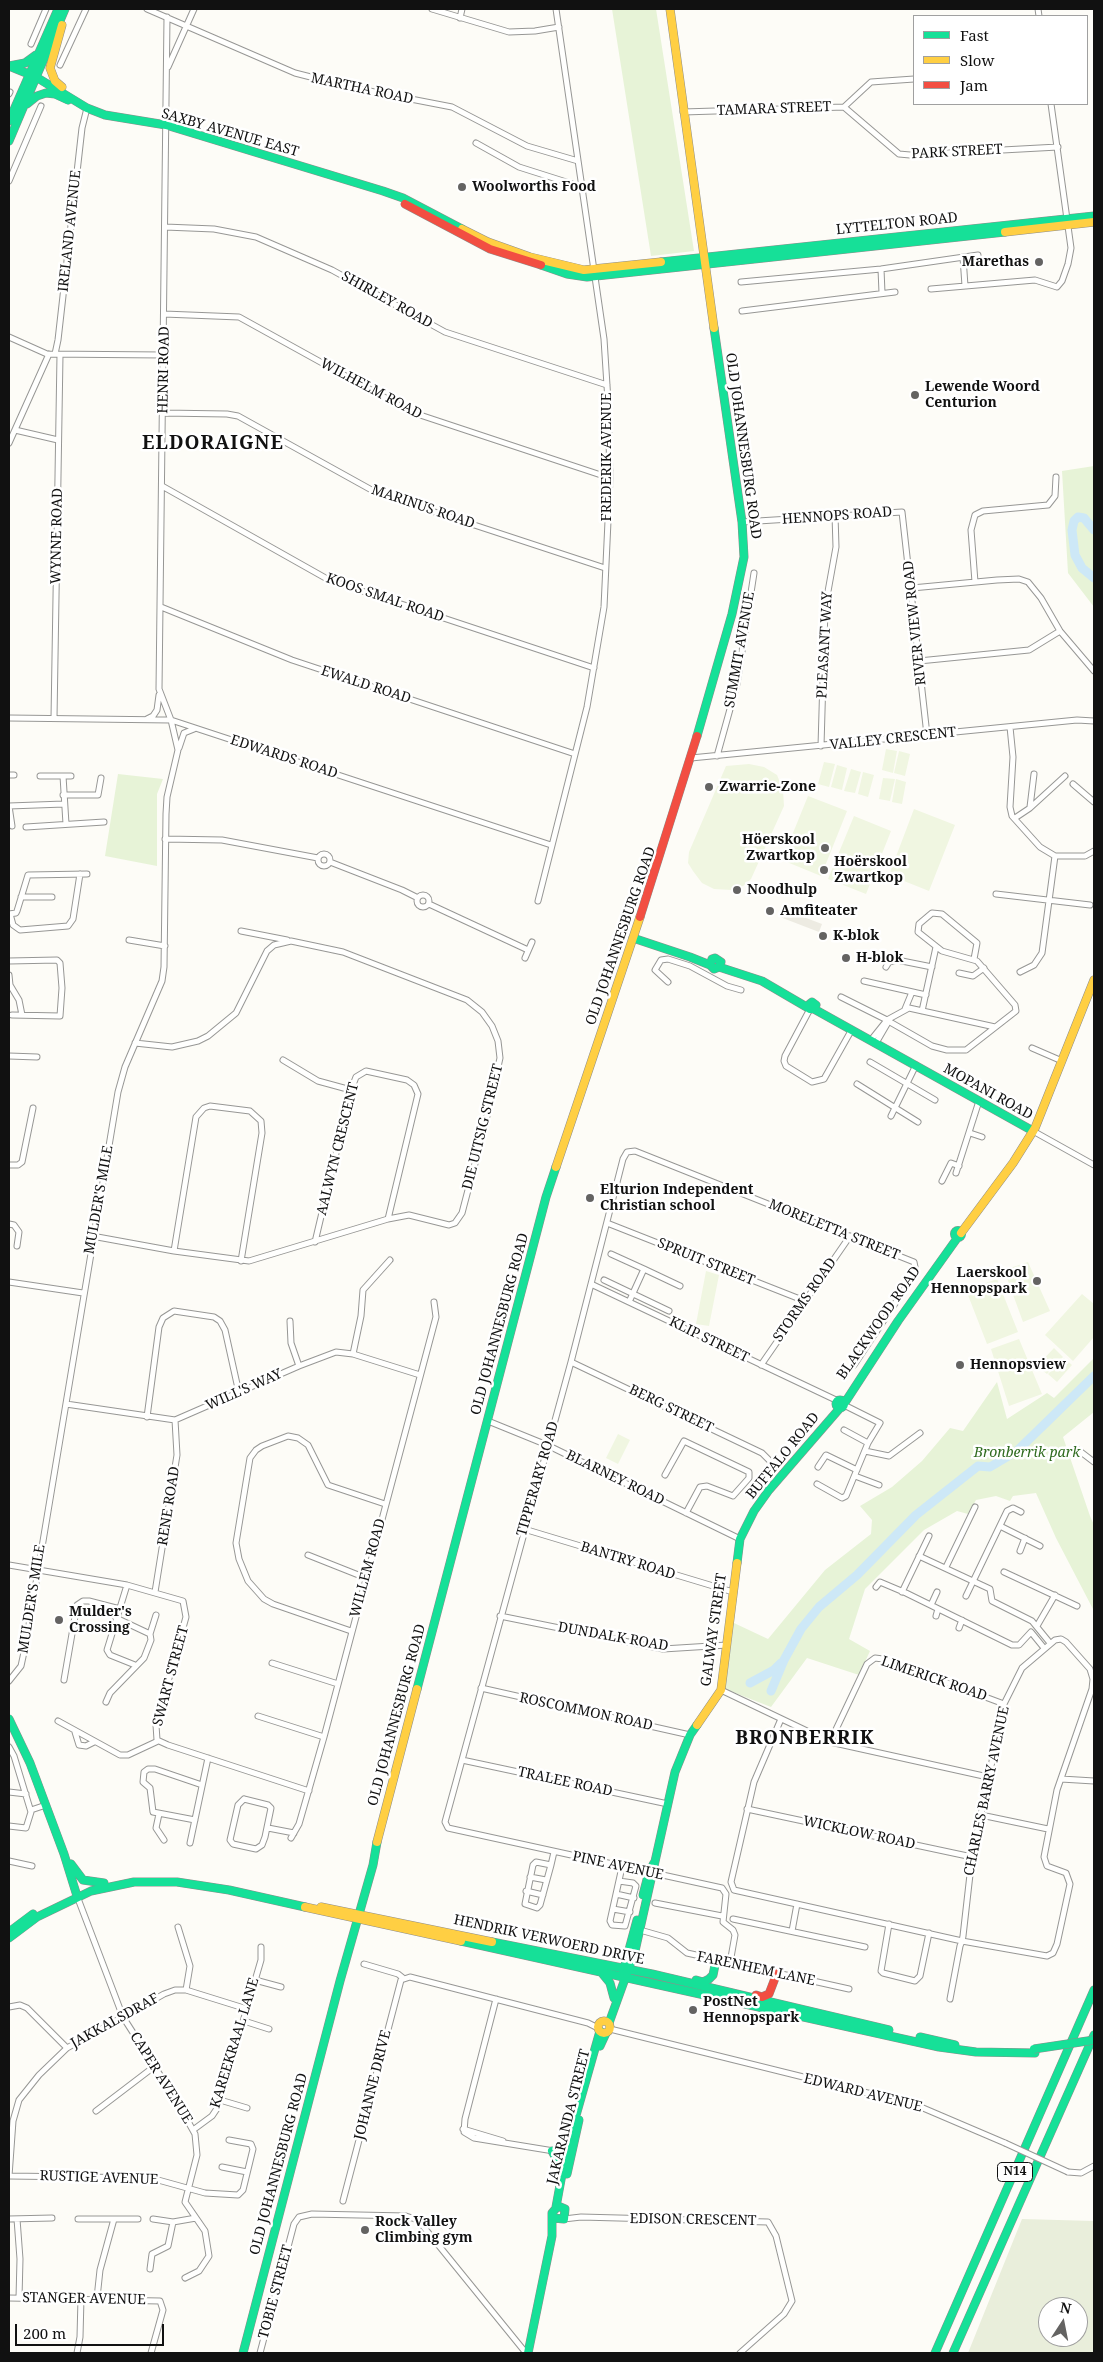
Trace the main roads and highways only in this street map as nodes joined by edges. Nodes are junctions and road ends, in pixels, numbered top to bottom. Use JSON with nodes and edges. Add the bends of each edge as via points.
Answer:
{"nodes":[{"id":1,"x":58,"y":9,"type":"edge"},
{"id":2,"x":65,"y":9,"type":"edge"},
{"id":3,"x":670,"y":9,"type":"edge"},
{"id":4,"x":62,"y":18,"type":"junction"},
{"id":5,"x":41,"y":48,"type":"junction"},
{"id":6,"x":9,"y":66,"type":"edge"},
{"id":7,"x":32,"y":76,"type":"junction"},
{"id":8,"x":24,"y":107,"type":"junction"},
{"id":9,"x":85,"y":107,"type":"junction"},
{"id":10,"x":9,"y":121,"type":"edge"},
{"id":11,"x":9,"y":141,"type":"edge"},
{"id":12,"x":1094,"y":216,"type":"edge"},
{"id":13,"x":1068,"y":222,"type":"junction"},
{"id":14,"x":1094,"y":222,"type":"edge"},
{"id":15,"x":704,"y":260,"type":"junction"},
{"id":16,"x":634,"y":936,"type":"junction"},
{"id":17,"x":659,"y":946,"type":"junction"},
{"id":18,"x":624,"y":964,"type":"junction"},
{"id":19,"x":715,"y":965,"type":"junction"},
{"id":20,"x":1094,"y":980,"type":"edge"},
{"id":21,"x":811,"y":1006,"type":"junction"},
{"id":22,"x":872,"y":1041,"type":"junction"},
{"id":23,"x":1032,"y":1131,"type":"junction"},
{"id":24,"x":840,"y":1404,"type":"joint"},
{"id":25,"x":740,"y":1539,"type":"joint"},
{"id":26,"x":9,"y":1719,"type":"edge"},
{"id":27,"x":64,"y":1854,"type":"junction"},
{"id":28,"x":651,"y":1873,"type":"junction"},
{"id":29,"x":104,"y":1883,"type":"junction"},
{"id":30,"x":76,"y":1894,"type":"junction"},
{"id":31,"x":639,"y":1912,"type":"junction"},
{"id":32,"x":357,"y":1917,"type":"junction"},
{"id":33,"x":640,"y":1930,"type":"junction"},
{"id":34,"x":9,"y":1932,"type":"edge"},
{"id":35,"x":9,"y":1938,"type":"edge"},
{"id":36,"x":629,"y":1948,"type":"junction"},
{"id":37,"x":716,"y":1960,"type":"road end"},
{"id":38,"x":600,"y":1971,"type":"junction"},
{"id":39,"x":625,"y":1973,"type":"junction"},
{"id":40,"x":777,"y":1973,"type":"road end"},
{"id":41,"x":652,"y":1974,"type":"junction"},
{"id":42,"x":774,"y":1982,"type":"junction"},
{"id":43,"x":712,"y":1989,"type":"junction"},
{"id":44,"x":1094,"y":1990,"type":"edge"},
{"id":45,"x":614,"y":1998,"type":"junction"},
{"id":46,"x":780,"y":2005,"type":"junction"},
{"id":47,"x":605,"y":2027,"type":"junction"},
{"id":48,"x":1094,"y":2035,"type":"edge"},
{"id":49,"x":1094,"y":2040,"type":"edge"},
{"id":50,"x":1094,"y":2044,"type":"edge"},
{"id":51,"x":1034,"y":2051,"type":"junction"},
{"id":52,"x":580,"y":2116,"type":"junction"},
{"id":53,"x":552,"y":2151,"type":"road end"},
{"id":54,"x":566,"y":2153,"type":"junction"},
{"id":55,"x":562,"y":2171,"type":"junction"},
{"id":56,"x":562,"y":2213,"type":"junction"},
{"id":57,"x":552,"y":2236,"type":"junction"},
{"id":58,"x":243,"y":2353,"type":"edge"},
{"id":59,"x":527,"y":2353,"type":"edge"},
{"id":60,"x":934,"y":2353,"type":"edge"},
{"id":61,"x":953,"y":2353,"type":"edge"}],
"edges":[{"from":1,"to":5,"type":"main road"},
{"from":2,"to":4,"type":"main road"},
{"from":3,"to":15,"type":"main road","name":"OLD JOHANNESBURG ROAD"},
{"from":4,"to":7,"type":"main road"},
{"from":4,"to":9,"type":"main road","via":[[50,71],[55,81]]},
{"from":5,"to":6,"type":"main road","via":[[30,61]]},
{"from":5,"to":7,"type":"main road"},
{"from":6,"to":7,"type":"main road","name":"SAXBY AVENUE EAST"},
{"from":7,"to":8,"type":"main road"},
{"from":7,"to":9,"type":"main road","name":"SAXBY AVENUE EAST"},
{"from":7,"to":10,"type":"main road"},
{"from":8,"to":9,"type":"main road","via":[[46,93]]},
{"from":8,"to":11,"type":"main road"},
{"from":9,"to":15,"type":"main road","name":"SAXBY AVENUE EAST","via":[[117,118],[166,125],[394,195],[499,246],[565,266],[595,272]]},
{"from":12,"to":13,"type":"main road","name":"LYTTELTON ROAD"},
{"from":13,"to":14,"type":"main road","name":"LYTTELTON ROAD"},
{"from":13,"to":15,"type":"main road","name":"LYTTELTON ROAD"},
{"from":15,"to":16,"type":"main road","name":"OLD JOHANNESBURG ROAD","via":[[742,522],[744,557],[691,758]]},
{"from":16,"to":17,"type":"main road","name":"MOPANI ROAD"},
{"from":16,"to":18,"type":"main road","name":"OLD JOHANNESBURG ROAD"},
{"from":16,"to":19,"type":"main road","name":"MOPANI ROAD"},
{"from":17,"to":18,"type":"main road","via":[[638,945]]},
{"from":17,"to":19,"type":"main road","name":"MOPANI ROAD"},
{"from":18,"to":32,"type":"main road","name":"OLD JOHANNESBURG ROAD","via":[[546,1197],[373,1856],[368,1865]]},
{"from":19,"to":21,"type":"main road","name":"MOPANI ROAD","via":[[762,981]]},
{"from":20,"to":23,"type":"main road","name":"BLACKWOOD ROAD"},
{"from":21,"to":22,"type":"main road","name":"MOPANI ROAD"},
{"from":21,"to":22,"type":"main road","name":"MOPANI ROAD"},
{"from":22,"to":23,"type":"main road","name":"MOPANI ROAD"},
{"from":23,"to":24,"type":"main road","name":"BLACKWOOD ROAD"},
{"from":24,"to":25,"type":"main road","name":"BUFFALO ROAD","via":[[762,1500]]},
{"from":25,"to":28,"type":"main road","name":"GALWAY STREET","via":[[720,1690],[690,1735],[675,1772]]},
{"from":26,"to":27,"type":"main road","via":[[25,1750]]},
{"from":27,"to":29,"type":"main road","via":[[83,1880]]},
{"from":27,"to":30,"type":"main road"},
{"from":28,"to":31,"type":"main road","name":"GALWAY STREET"},
{"from":28,"to":33,"type":"main road","name":"GALWAY STREET"},
{"from":29,"to":30,"type":"main road","name":"HENDRIK VERWOERD DRIVE"},
{"from":29,"to":32,"type":"main road","name":"HENDRIK VERWOERD DRIVE","via":[[133,1877],[176,1877]]},
{"from":30,"to":32,"type":"main road","name":"HENDRIK VERWOERD DRIVE","via":[[126,1883],[177,1882]]},
{"from":30,"to":34,"type":"main road","name":"HENDRIK VERWOERD DRIVE","via":[[39,1910]]},
{"from":30,"to":35,"type":"main road","name":"HENDRIK VERWOERD DRIVE"},
{"from":31,"to":33,"type":"main road"},
{"from":31,"to":36,"type":"main road","name":"GALWAY STREET"},
{"from":32,"to":38,"type":"main road","name":"HENDRIK VERWOERD DRIVE"},
{"from":32,"to":39,"type":"main road","name":"HENDRIK VERWOERD DRIVE"},
{"from":32,"to":58,"type":"main road","name":"OLD JOHANNESBURG ROAD"},
{"from":33,"to":36,"type":"main road"},
{"from":33,"to":39,"type":"main road","name":"GALWAY STREET"},
{"from":36,"to":39,"type":"main road","name":"GALWAY STREET"},
{"from":37,"to":41,"type":"main road","via":[[713,1975],[703,1982]]},
{"from":38,"to":39,"type":"main road","name":"HENDRIK VERWOERD DRIVE"},
{"from":38,"to":45,"type":"main road","via":[[610,1983]]},
{"from":39,"to":41,"type":"main road","name":"HENDRIK VERWOERD DRIVE"},
{"from":39,"to":45,"type":"main road","name":"JAKARANDA STREET"},
{"from":39,"to":47,"type":"main road","name":"JAKARANDA STREET"},
{"from":39,"to":51,"type":"main road","name":"HENDRIK VERWOERD DRIVE","via":[[939,2047],[976,2052]]},
{"from":40,"to":42,"type":"main road"},
{"from":41,"to":43,"type":"main road","name":"HENDRIK VERWOERD DRIVE"},
{"from":42,"to":43,"type":"main road","via":[[769,1994],[762,1997]]},
{"from":42,"to":46,"type":"main road","via":[[775,1997]]},
{"from":43,"to":46,"type":"main road","name":"HENDRIK VERWOERD DRIVE"},
{"from":44,"to":60,"type":"main road","number":"N14"},
{"from":45,"to":47,"type":"main road","name":"JAKARANDA STREET"},
{"from":46,"to":51,"type":"main road","name":"HENDRIK VERWOERD DRIVE","via":[[968,2047]]},
{"from":47,"to":52,"type":"main road","name":"JAKARANDA STREET"},
{"from":47,"to":54,"type":"main road","name":"JAKARANDA STREET"},
{"from":48,"to":61,"type":"main road","number":"N14"},
{"from":49,"to":51,"type":"main road","name":"HENDRIK VERWOERD DRIVE","bridge":true},
{"from":50,"to":51,"type":"main road","name":"HENDRIK VERWOERD DRIVE"},
{"from":52,"to":54,"type":"main road"},
{"from":52,"to":56,"type":"main road","name":"JAKARANDA STREET","via":[[562,2195]]},
{"from":53,"to":55,"type":"main road","via":[[560,2161]]},
{"from":54,"to":55,"type":"main road","name":"JAKARANDA STREET"},
{"from":55,"to":56,"type":"main road","name":"JAKARANDA STREET"},
{"from":56,"to":57,"type":"main road","name":"JAKARANDA STREET"},
{"from":56,"to":57,"type":"main road","name":"JAKARANDA STREET","via":[[553,2218]]},
{"from":57,"to":59,"type":"main road","name":"JAKARANDA STREET"}]}
